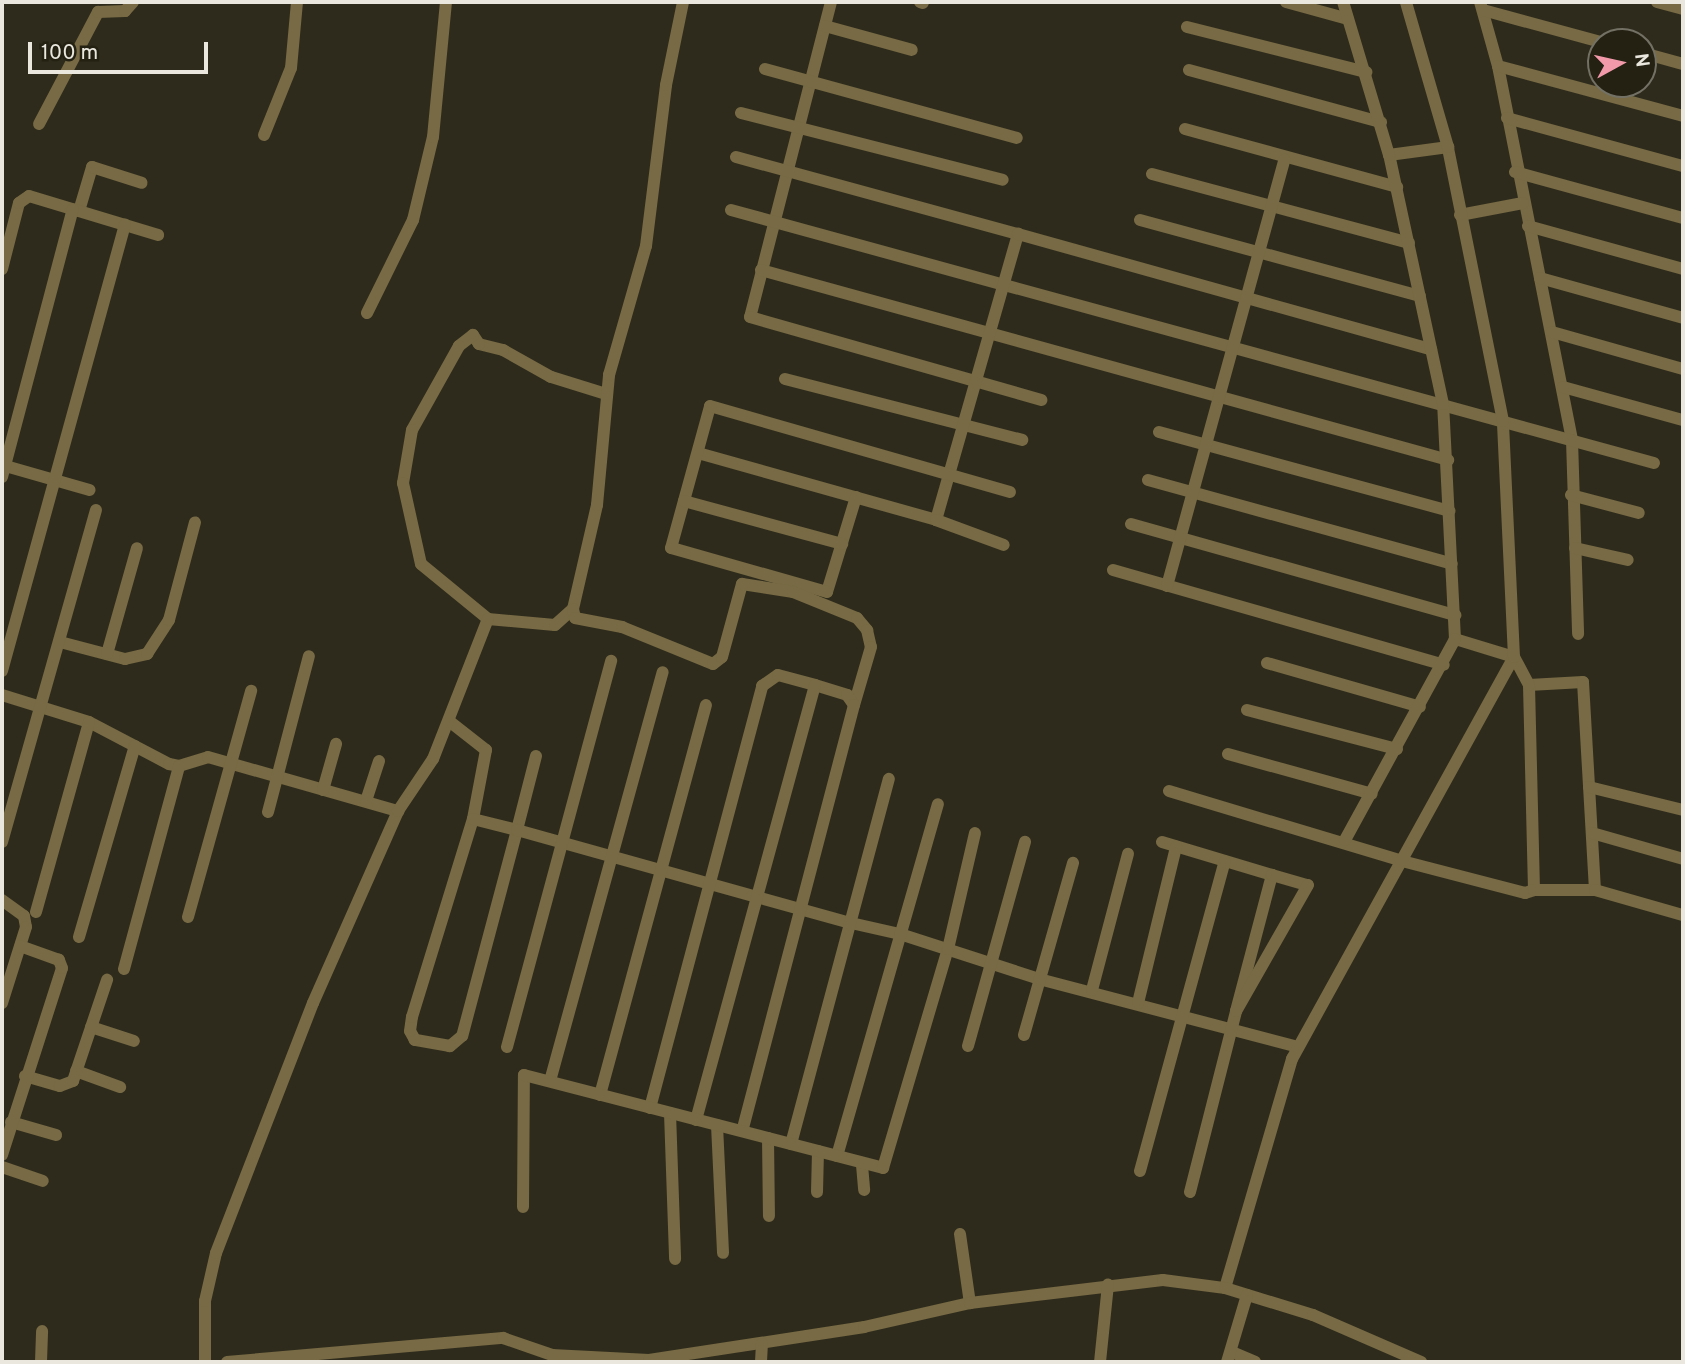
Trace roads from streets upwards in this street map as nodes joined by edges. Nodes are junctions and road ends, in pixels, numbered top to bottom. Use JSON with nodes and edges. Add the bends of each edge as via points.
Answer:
{"nodes":[{"id":1,"x":133,"y":2,"type":"edge"},
{"id":2,"x":298,"y":2,"type":"edge"},
{"id":3,"x":446,"y":2,"type":"edge"},
{"id":4,"x":684,"y":2,"type":"edge"},
{"id":5,"x":831,"y":2,"type":"edge"},
{"id":6,"x":1286,"y":2,"type":"edge"},
{"id":7,"x":1343,"y":2,"type":"edge"},
{"id":8,"x":1406,"y":2,"type":"edge"},
{"id":9,"x":1662,"y":2,"type":"edge"},
{"id":10,"x":1481,"y":6,"type":"edge"},
{"id":11,"x":1683,"y":9,"type":"edge"},
{"id":12,"x":1348,"y":19,"type":"junction"},
{"id":13,"x":825,"y":26,"type":"junction"},
{"id":14,"x":1187,"y":27,"type":"dead end"},
{"id":15,"x":1587,"y":38,"type":"edge"},
{"id":16,"x":912,"y":50,"type":"dead end"},
{"id":17,"x":1657,"y":57,"type":"edge"},
{"id":18,"x":1683,"y":64,"type":"edge"},
{"id":19,"x":1498,"y":66,"type":"junction"},
{"id":20,"x":765,"y":69,"type":"dead end"},
{"id":21,"x":1189,"y":70,"type":"dead end"},
{"id":22,"x":1366,"y":72,"type":"junction"},
{"id":23,"x":812,"y":79,"type":"junction"},
{"id":24,"x":741,"y":113,"type":"dead end"},
{"id":25,"x":1683,"y":116,"type":"edge"},
{"id":26,"x":1507,"y":118,"type":"junction"},
{"id":27,"x":1381,"y":122,"type":"junction"},
{"id":28,"x":39,"y":124,"type":"dead end"},
{"id":29,"x":800,"y":127,"type":"junction"},
{"id":30,"x":1185,"y":129,"type":"dead end"},
{"id":31,"x":264,"y":135,"type":"dead end"},
{"id":32,"x":1017,"y":138,"type":"dead end"},
{"id":33,"x":1448,"y":147,"type":"junction"},
{"id":34,"x":1390,"y":155,"type":"junction"},
{"id":35,"x":736,"y":157,"type":"dead end"},
{"id":36,"x":1284,"y":160,"type":"junction"},
{"id":37,"x":1683,"y":166,"type":"edge"},
{"id":38,"x":1515,"y":172,"type":"junction"},
{"id":39,"x":786,"y":174,"type":"junction"},
{"id":40,"x":1152,"y":174,"type":"dead end"},
{"id":41,"x":1003,"y":180,"type":"dead end"},
{"id":42,"x":142,"y":183,"type":"dead end"},
{"id":43,"x":1397,"y":187,"type":"junction"},
{"id":44,"x":1523,"y":203,"type":"junction"},
{"id":45,"x":1269,"y":206,"type":"junction"},
{"id":46,"x":76,"y":210,"type":"junction"},
{"id":47,"x":731,"y":210,"type":"dead end"},
{"id":48,"x":1460,"y":215,"type":"junction"},
{"id":49,"x":1683,"y":218,"type":"edge"},
{"id":50,"x":1140,"y":220,"type":"dead end"},
{"id":51,"x":773,"y":222,"type":"junction"},
{"id":52,"x":125,"y":225,"type":"junction"},
{"id":53,"x":1528,"y":226,"type":"junction"},
{"id":54,"x":1018,"y":234,"type":"junction"},
{"id":55,"x":158,"y":235,"type":"dead end"},
{"id":56,"x":1409,"y":243,"type":"junction"},
{"id":57,"x":1258,"y":253,"type":"junction"},
{"id":58,"x":2,"y":269,"type":"edge"},
{"id":59,"x":1683,"y":269,"type":"edge"},
{"id":60,"x":761,"y":270,"type":"junction"},
{"id":61,"x":1540,"y":278,"type":"junction"},
{"id":62,"x":1004,"y":283,"type":"junction"},
{"id":63,"x":1245,"y":296,"type":"junction"},
{"id":64,"x":1420,"y":296,"type":"junction"},
{"id":65,"x":367,"y":313,"type":"dead end"},
{"id":66,"x":1683,"y":318,"type":"edge"},
{"id":67,"x":992,"y":332,"type":"junction"},
{"id":68,"x":1552,"y":332,"type":"junction"},
{"id":69,"x":1232,"y":348,"type":"junction"},
{"id":70,"x":1431,"y":349,"type":"junction"},
{"id":71,"x":1683,"y":369,"type":"edge"},
{"id":72,"x":785,"y":379,"type":"dead end"},
{"id":73,"x":977,"y":380,"type":"junction"},
{"id":74,"x":1563,"y":387,"type":"junction"},
{"id":75,"x":606,"y":394,"type":"junction"},
{"id":76,"x":1218,"y":397,"type":"junction"},
{"id":77,"x":1041,"y":400,"type":"dead end"},
{"id":78,"x":1443,"y":404,"type":"junction"},
{"id":79,"x":1683,"y":420,"type":"edge"},
{"id":80,"x":1503,"y":421,"type":"junction"},
{"id":81,"x":966,"y":424,"type":"junction"},
{"id":82,"x":1159,"y":432,"type":"dead end"},
{"id":83,"x":1022,"y":440,"type":"dead end"},
{"id":84,"x":1572,"y":440,"type":"junction"},
{"id":85,"x":1205,"y":444,"type":"junction"},
{"id":86,"x":698,"y":453,"type":"junction"},
{"id":87,"x":1448,"y":460,"type":"junction"},
{"id":88,"x":1654,"y":463,"type":"dead end"},
{"id":89,"x":3,"y":469,"type":"edge"},
{"id":90,"x":951,"y":471,"type":"junction"},
{"id":91,"x":54,"y":480,"type":"junction"},
{"id":92,"x":1148,"y":480,"type":"dead end"},
{"id":93,"x":90,"y":489,"type":"dead end"},
{"id":94,"x":1193,"y":491,"type":"junction"},
{"id":95,"x":1010,"y":492,"type":"dead end"},
{"id":96,"x":1571,"y":495,"type":"junction"},
{"id":97,"x":856,"y":497,"type":"junction"},
{"id":98,"x":684,"y":501,"type":"junction"},
{"id":99,"x":96,"y":510,"type":"dead end"},
{"id":100,"x":1449,"y":511,"type":"junction"},
{"id":101,"x":1639,"y":513,"type":"dead end"},
{"id":102,"x":936,"y":520,"type":"junction"},
{"id":103,"x":195,"y":522,"type":"dead end"},
{"id":104,"x":1130,"y":524,"type":"dead end"},
{"id":105,"x":1180,"y":539,"type":"junction"},
{"id":106,"x":842,"y":544,"type":"junction"},
{"id":107,"x":1004,"y":545,"type":"dead end"},
{"id":108,"x":136,"y":548,"type":"dead end"},
{"id":109,"x":1575,"y":548,"type":"junction"},
{"id":110,"x":1628,"y":560,"type":"dead end"},
{"id":111,"x":1452,"y":564,"type":"junction"},
{"id":112,"x":1113,"y":570,"type":"dead end"},
{"id":113,"x":1167,"y":586,"type":"junction"},
{"id":114,"x":573,"y":609,"type":"junction"},
{"id":115,"x":1455,"y":615,"type":"junction"},
{"id":116,"x":488,"y":619,"type":"junction"},
{"id":117,"x":1578,"y":634,"type":"dead end"},
{"id":118,"x":1455,"y":639,"type":"junction"},
{"id":119,"x":60,"y":642,"type":"junction"},
{"id":120,"x":107,"y":654,"type":"junction"},
{"id":121,"x":309,"y":656,"type":"dead end"},
{"id":122,"x":1514,"y":657,"type":"junction"},
{"id":123,"x":611,"y":661,"type":"dead end"},
{"id":124,"x":1267,"y":663,"type":"dead end"},
{"id":125,"x":1444,"y":665,"type":"junction"},
{"id":126,"x":2,"y":671,"type":"edge"},
{"id":127,"x":663,"y":672,"type":"dead end"},
{"id":128,"x":815,"y":685,"type":"junction"},
{"id":129,"x":1529,"y":685,"type":"junction"},
{"id":130,"x":251,"y":691,"type":"dead end"},
{"id":131,"x":2,"y":695,"type":"edge"},
{"id":132,"x":706,"y":705,"type":"dead end"},
{"id":133,"x":854,"y":705,"type":"junction"},
{"id":134,"x":42,"y":707,"type":"junction"},
{"id":135,"x":1420,"y":707,"type":"junction"},
{"id":136,"x":1247,"y":710,"type":"dead end"},
{"id":137,"x":449,"y":721,"type":"junction"},
{"id":138,"x":89,"y":722,"type":"junction"},
{"id":139,"x":336,"y":744,"type":"dead end"},
{"id":140,"x":135,"y":746,"type":"junction"},
{"id":141,"x":1398,"y":749,"type":"junction"},
{"id":142,"x":1228,"y":754,"type":"dead end"},
{"id":143,"x":536,"y":756,"type":"dead end"},
{"id":144,"x":379,"y":761,"type":"dead end"},
{"id":145,"x":229,"y":765,"type":"junction"},
{"id":146,"x":179,"y":766,"type":"junction"},
{"id":147,"x":276,"y":779,"type":"junction"},
{"id":148,"x":889,"y":779,"type":"dead end"},
{"id":149,"x":1589,"y":787,"type":"junction"},
{"id":150,"x":323,"y":790,"type":"junction"},
{"id":151,"x":1169,"y":791,"type":"dead end"},
{"id":152,"x":1372,"y":794,"type":"junction"},
{"id":153,"x":366,"y":801,"type":"junction"},
{"id":154,"x":938,"y":804,"type":"dead end"},
{"id":155,"x":1683,"y":810,"type":"edge"},
{"id":156,"x":398,"y":811,"type":"junction"},
{"id":157,"x":268,"y":812,"type":"dead end"},
{"id":158,"x":472,"y":819,"type":"junction"},
{"id":159,"x":517,"y":830,"type":"junction"},
{"id":160,"x":975,"y":833,"type":"dead end"},
{"id":161,"x":1592,"y":834,"type":"junction"},
{"id":162,"x":1345,"y":840,"type":"junction"},
{"id":163,"x":2,"y":842,"type":"edge"},
{"id":164,"x":562,"y":842,"type":"junction"},
{"id":165,"x":1025,"y":842,"type":"dead end"},
{"id":166,"x":1162,"y":842,"type":"dead end"},
{"id":167,"x":1176,"y":847,"type":"junction"},
{"id":168,"x":1128,"y":854,"type":"dead end"},
{"id":169,"x":612,"y":856,"type":"junction"},
{"id":170,"x":1683,"y":859,"type":"edge"},
{"id":171,"x":1402,"y":860,"type":"junction"},
{"id":172,"x":1225,"y":861,"type":"junction"},
{"id":173,"x":1073,"y":863,"type":"dead end"},
{"id":174,"x":662,"y":870,"type":"junction"},
{"id":175,"x":1272,"y":875,"type":"junction"},
{"id":176,"x":713,"y":884,"type":"junction"},
{"id":177,"x":1534,"y":890,"type":"junction"},
{"id":178,"x":1595,"y":890,"type":"junction"},
{"id":179,"x":760,"y":898,"type":"junction"},
{"id":180,"x":2,"y":900,"type":"edge"},
{"id":181,"x":804,"y":910,"type":"junction"},
{"id":182,"x":36,"y":912,"type":"dead end"},
{"id":183,"x":1683,"y":915,"type":"edge"},
{"id":184,"x":188,"y":917,"type":"dead end"},
{"id":185,"x":851,"y":923,"type":"junction"},
{"id":186,"x":900,"y":933,"type":"junction"},
{"id":187,"x":79,"y":937,"type":"dead end"},
{"id":188,"x":20,"y":946,"type":"junction"},
{"id":189,"x":948,"y":949,"type":"junction"},
{"id":190,"x":991,"y":962,"type":"junction"},
{"id":191,"x":124,"y":969,"type":"dead end"},
{"id":192,"x":1040,"y":979,"type":"junction"},
{"id":193,"x":107,"y":980,"type":"dead end"},
{"id":194,"x":1093,"y":990,"type":"junction"},
{"id":195,"x":2,"y":1003,"type":"edge"},
{"id":196,"x":1138,"y":1003,"type":"junction"},
{"id":197,"x":1236,"y":1011,"type":"junction"},
{"id":198,"x":1184,"y":1016,"type":"junction"},
{"id":199,"x":91,"y":1027,"type":"junction"},
{"id":200,"x":1231,"y":1029,"type":"junction"},
{"id":201,"x":1024,"y":1035,"type":"dead end"},
{"id":202,"x":134,"y":1041,"type":"dead end"},
{"id":203,"x":968,"y":1046,"type":"dead end"},
{"id":204,"x":507,"y":1047,"type":"dead end"},
{"id":205,"x":1298,"y":1047,"type":"junction"},
{"id":206,"x":76,"y":1071,"type":"junction"},
{"id":207,"x":25,"y":1076,"type":"junction"},
{"id":208,"x":550,"y":1082,"type":"junction"},
{"id":209,"x":120,"y":1087,"type":"dead end"},
{"id":210,"x":600,"y":1094,"type":"junction"},
{"id":211,"x":650,"y":1108,"type":"junction"},
{"id":212,"x":670,"y":1113,"type":"junction"},
{"id":213,"x":9,"y":1118,"type":"edge"},
{"id":214,"x":696,"y":1119,"type":"junction"},
{"id":215,"x":717,"y":1125,"type":"junction"},
{"id":216,"x":742,"y":1131,"type":"junction"},
{"id":217,"x":56,"y":1135,"type":"dead end"},
{"id":218,"x":768,"y":1138,"type":"junction"},
{"id":219,"x":791,"y":1144,"type":"junction"},
{"id":220,"x":818,"y":1151,"type":"junction"},
{"id":221,"x":2,"y":1155,"type":"edge"},
{"id":222,"x":837,"y":1156,"type":"junction"},
{"id":223,"x":862,"y":1165,"type":"junction"},
{"id":224,"x":2,"y":1167,"type":"edge"},
{"id":225,"x":1140,"y":1171,"type":"dead end"},
{"id":226,"x":43,"y":1181,"type":"dead end"},
{"id":227,"x":864,"y":1190,"type":"dead end"},
{"id":228,"x":817,"y":1192,"type":"dead end"},
{"id":229,"x":1190,"y":1192,"type":"dead end"},
{"id":230,"x":523,"y":1207,"type":"dead end"},
{"id":231,"x":769,"y":1216,"type":"dead end"},
{"id":232,"x":960,"y":1234,"type":"dead end"},
{"id":233,"x":723,"y":1253,"type":"dead end"},
{"id":234,"x":675,"y":1259,"type":"dead end"},
{"id":235,"x":1108,"y":1284,"type":"junction"},
{"id":236,"x":1226,"y":1287,"type":"junction"},
{"id":237,"x":1247,"y":1295,"type":"junction"},
{"id":238,"x":970,"y":1303,"type":"junction"},
{"id":239,"x":42,"y":1331,"type":"dead end"},
{"id":240,"x":762,"y":1344,"type":"junction"},
{"id":241,"x":336,"y":1357,"type":"edge"},
{"id":242,"x":1230,"y":1357,"type":"edge"},
{"id":243,"x":41,"y":1362,"type":"edge"},
{"id":244,"x":205,"y":1362,"type":"edge"},
{"id":245,"x":227,"y":1362,"type":"edge"},
{"id":246,"x":761,"y":1362,"type":"edge"},
{"id":247,"x":1100,"y":1362,"type":"edge"},
{"id":248,"x":1255,"y":1362,"type":"edge"},
{"id":249,"x":1421,"y":1362,"type":"edge"}],
"edges":[{"from":1,"to":28,"type":"street","via":[[125,11],[98,12]]},
{"from":2,"to":31,"type":"street","via":[[291,68]]},
{"from":3,"to":65,"type":"street","via":[[433,137],[413,220]]},
{"from":4,"to":75,"type":"street","via":[[666,85],[646,246]]},
{"from":5,"to":13,"type":"street"},
{"from":6,"to":12,"type":"street"},
{"from":7,"to":12,"type":"street"},
{"from":8,"to":33,"type":"street"},
{"from":9,"to":11,"type":"street"},
{"from":10,"to":15,"type":"street"},
{"from":10,"to":19,"type":"street"},
{"from":12,"to":22,"type":"street"},
{"from":13,"to":16,"type":"street"},
{"from":13,"to":23,"type":"street"},
{"from":14,"to":22,"type":"street"},
{"from":17,"to":18,"type":"street"},
{"from":19,"to":25,"type":"street"},
{"from":19,"to":26,"type":"street"},
{"from":20,"to":23,"type":"street"},
{"from":21,"to":27,"type":"street"},
{"from":22,"to":27,"type":"street"},
{"from":23,"to":29,"type":"street"},
{"from":23,"to":32,"type":"street"},
{"from":24,"to":29,"type":"street"},
{"from":26,"to":37,"type":"street"},
{"from":26,"to":38,"type":"street"},
{"from":27,"to":34,"type":"street"},
{"from":29,"to":39,"type":"street"},
{"from":29,"to":41,"type":"street"},
{"from":30,"to":36,"type":"street"},
{"from":33,"to":34,"type":"street"},
{"from":33,"to":48,"type":"street"},
{"from":34,"to":43,"type":"street"},
{"from":35,"to":39,"type":"street"},
{"from":36,"to":43,"type":"street"},
{"from":36,"to":45,"type":"street"},
{"from":38,"to":44,"type":"street"},
{"from":38,"to":49,"type":"street"},
{"from":39,"to":51,"type":"street"},
{"from":39,"to":54,"type":"street"},
{"from":40,"to":45,"type":"street"},
{"from":42,"to":46,"type":"street","via":[[92,167]]},
{"from":43,"to":56,"type":"street"},
{"from":44,"to":48,"type":"street"},
{"from":44,"to":53,"type":"street"},
{"from":45,"to":56,"type":"street"},
{"from":45,"to":57,"type":"street"},
{"from":46,"to":52,"type":"street"},
{"from":46,"to":58,"type":"street","via":[[32,196],[22,199]]},
{"from":46,"to":89,"type":"street"},
{"from":47,"to":51,"type":"street"},
{"from":48,"to":80,"type":"street"},
{"from":50,"to":57,"type":"street"},
{"from":51,"to":60,"type":"street"},
{"from":51,"to":62,"type":"street"},
{"from":52,"to":55,"type":"street"},
{"from":52,"to":91,"type":"street"},
{"from":53,"to":59,"type":"street"},
{"from":53,"to":61,"type":"street"},
{"from":54,"to":62,"type":"street"},
{"from":54,"to":63,"type":"street"},
{"from":56,"to":64,"type":"street"},
{"from":57,"to":63,"type":"street"},
{"from":57,"to":64,"type":"street"},
{"from":60,"to":67,"type":"street"},
{"from":60,"to":73,"type":"street","via":[[749,310],[752,319]]},
{"from":61,"to":66,"type":"street"},
{"from":61,"to":68,"type":"street"},
{"from":62,"to":67,"type":"street"},
{"from":62,"to":69,"type":"street"},
{"from":63,"to":69,"type":"street"},
{"from":63,"to":70,"type":"street"},
{"from":64,"to":70,"type":"street"},
{"from":67,"to":73,"type":"street"},
{"from":67,"to":76,"type":"street"},
{"from":68,"to":71,"type":"street"},
{"from":68,"to":74,"type":"street"},
{"from":69,"to":76,"type":"street"},
{"from":69,"to":78,"type":"street"},
{"from":70,"to":78,"type":"street"},
{"from":72,"to":81,"type":"street"},
{"from":73,"to":77,"type":"street"},
{"from":73,"to":81,"type":"street"},
{"from":74,"to":79,"type":"street"},
{"from":74,"to":84,"type":"street"},
{"from":75,"to":114,"type":"street","via":[[597,505]]},
{"from":75,"to":116,"type":"street","via":[[551,377],[503,350],[479,344],[473,335],[459,346],[412,430],[403,483],[421,564]]},
{"from":76,"to":85,"type":"street"},
{"from":76,"to":87,"type":"street"},
{"from":78,"to":80,"type":"street"},
{"from":78,"to":87,"type":"street"},
{"from":80,"to":84,"type":"street"},
{"from":80,"to":122,"type":"street"},
{"from":81,"to":83,"type":"street"},
{"from":81,"to":90,"type":"street"},
{"from":82,"to":85,"type":"street"},
{"from":84,"to":88,"type":"street"},
{"from":84,"to":96,"type":"street"},
{"from":85,"to":94,"type":"street"},
{"from":85,"to":100,"type":"street"},
{"from":86,"to":90,"type":"street","via":[[710,406]]},
{"from":86,"to":97,"type":"street"},
{"from":86,"to":98,"type":"street"},
{"from":87,"to":100,"type":"street"},
{"from":89,"to":91,"type":"street"},
{"from":90,"to":95,"type":"street"},
{"from":90,"to":102,"type":"street"},
{"from":91,"to":93,"type":"street"},
{"from":91,"to":126,"type":"street"},
{"from":92,"to":94,"type":"street"},
{"from":94,"to":105,"type":"street"},
{"from":94,"to":111,"type":"street"},
{"from":96,"to":101,"type":"street"},
{"from":96,"to":109,"type":"street"},
{"from":97,"to":102,"type":"street"},
{"from":97,"to":106,"type":"street"},
{"from":98,"to":106,"type":"street"},
{"from":98,"to":106,"type":"street","via":[[671,548],[827,592]]},
{"from":99,"to":119,"type":"street"},
{"from":100,"to":111,"type":"street"},
{"from":102,"to":107,"type":"street"},
{"from":103,"to":120,"type":"street","via":[[160,638],[140,657]]},
{"from":104,"to":105,"type":"street"},
{"from":105,"to":113,"type":"street"},
{"from":105,"to":115,"type":"street"},
{"from":108,"to":120,"type":"street"},
{"from":109,"to":110,"type":"street"},
{"from":109,"to":117,"type":"street"},
{"from":111,"to":115,"type":"street"},
{"from":112,"to":113,"type":"street"},
{"from":113,"to":125,"type":"street"},
{"from":114,"to":116,"type":"street","via":[[555,625]]},
{"from":114,"to":133,"type":"street","via":[[575,618],[622,627],[713,664],[722,657],[742,584],[793,593],[857,618],[867,630],[871,647]]},
{"from":115,"to":118,"type":"street"},
{"from":116,"to":137,"type":"street"},
{"from":118,"to":122,"type":"street"},
{"from":118,"to":125,"type":"street"},
{"from":119,"to":120,"type":"street"},
{"from":119,"to":134,"type":"street"},
{"from":121,"to":147,"type":"street"},
{"from":122,"to":129,"type":"street"},
{"from":122,"to":171,"type":"street"},
{"from":123,"to":164,"type":"street"},
{"from":124,"to":135,"type":"street"},
{"from":125,"to":135,"type":"street"},
{"from":127,"to":169,"type":"street"},
{"from":128,"to":133,"type":"street","via":[[847,695]]},
{"from":128,"to":176,"type":"street","via":[[778,675],[762,685]]},
{"from":128,"to":179,"type":"street"},
{"from":129,"to":149,"type":"street","via":[[1583,682]]},
{"from":129,"to":177,"type":"street"},
{"from":130,"to":145,"type":"street"},
{"from":131,"to":134,"type":"street"},
{"from":132,"to":174,"type":"street"},
{"from":133,"to":181,"type":"street"},
{"from":134,"to":138,"type":"street"},
{"from":134,"to":163,"type":"street"},
{"from":135,"to":141,"type":"street"},
{"from":136,"to":141,"type":"street"},
{"from":137,"to":156,"type":"street","via":[[433,759]]},
{"from":137,"to":158,"type":"street","via":[[486,750]]},
{"from":138,"to":140,"type":"street"},
{"from":138,"to":182,"type":"street"},
{"from":139,"to":150,"type":"street"},
{"from":140,"to":146,"type":"street"},
{"from":140,"to":187,"type":"street"},
{"from":141,"to":152,"type":"street"},
{"from":142,"to":152,"type":"street"},
{"from":143,"to":159,"type":"street"},
{"from":144,"to":153,"type":"street"},
{"from":145,"to":146,"type":"street","via":[[208,757]]},
{"from":145,"to":147,"type":"street"},
{"from":145,"to":184,"type":"street"},
{"from":146,"to":191,"type":"street"},
{"from":147,"to":150,"type":"street"},
{"from":147,"to":157,"type":"street"},
{"from":148,"to":185,"type":"street"},
{"from":149,"to":155,"type":"street"},
{"from":149,"to":161,"type":"street"},
{"from":150,"to":153,"type":"street"},
{"from":151,"to":162,"type":"street"},
{"from":152,"to":162,"type":"street"},
{"from":153,"to":156,"type":"street"},
{"from":154,"to":186,"type":"street"},
{"from":156,"to":244,"type":"street","via":[[313,1003],[216,1253],[205,1301]]},
{"from":158,"to":159,"type":"street"},
{"from":158,"to":159,"type":"street","via":[[412,1017],[411,1036],[419,1041],[450,1046],[462,1036]]},
{"from":159,"to":164,"type":"street"},
{"from":160,"to":189,"type":"street"},
{"from":161,"to":170,"type":"street"},
{"from":161,"to":178,"type":"street"},
{"from":162,"to":171,"type":"street"},
{"from":164,"to":169,"type":"street"},
{"from":164,"to":204,"type":"street"},
{"from":165,"to":190,"type":"street"},
{"from":166,"to":167,"type":"street"},
{"from":167,"to":172,"type":"street"},
{"from":167,"to":196,"type":"street"},
{"from":168,"to":194,"type":"street"},
{"from":169,"to":174,"type":"street"},
{"from":169,"to":208,"type":"street"},
{"from":171,"to":177,"type":"street","via":[[1525,893]]},
{"from":171,"to":205,"type":"street"},
{"from":172,"to":175,"type":"street"},
{"from":172,"to":198,"type":"street"},
{"from":173,"to":192,"type":"street"},
{"from":174,"to":176,"type":"street"},
{"from":174,"to":210,"type":"street"},
{"from":175,"to":197,"type":"street"},
{"from":175,"to":197,"type":"street","via":[[1310,888]]},
{"from":176,"to":179,"type":"street"},
{"from":176,"to":211,"type":"street"},
{"from":177,"to":178,"type":"street"},
{"from":178,"to":183,"type":"street"},
{"from":179,"to":181,"type":"street"},
{"from":179,"to":214,"type":"street"},
{"from":180,"to":188,"type":"street","via":[[24,916]]},
{"from":181,"to":185,"type":"street"},
{"from":181,"to":216,"type":"street"},
{"from":185,"to":186,"type":"street"},
{"from":185,"to":219,"type":"street"},
{"from":186,"to":189,"type":"street"},
{"from":186,"to":222,"type":"street"},
{"from":188,"to":195,"type":"street"},
{"from":188,"to":207,"type":"street","via":[[59,960],[62,968]]},
{"from":189,"to":190,"type":"street"},
{"from":189,"to":223,"type":"street","via":[[886,1163],[880,1168]]},
{"from":190,"to":192,"type":"street"},
{"from":190,"to":203,"type":"street"},
{"from":192,"to":194,"type":"street"},
{"from":192,"to":201,"type":"street"},
{"from":193,"to":199,"type":"street"},
{"from":194,"to":196,"type":"street"},
{"from":196,"to":198,"type":"street"},
{"from":197,"to":200,"type":"street"},
{"from":198,"to":200,"type":"street"},
{"from":198,"to":225,"type":"street"},
{"from":199,"to":202,"type":"street"},
{"from":199,"to":206,"type":"street"},
{"from":200,"to":205,"type":"street"},
{"from":200,"to":229,"type":"street"},
{"from":205,"to":236,"type":"street"},
{"from":206,"to":207,"type":"street","via":[[66,1086]]},
{"from":206,"to":209,"type":"street"},
{"from":207,"to":213,"type":"street"},
{"from":208,"to":210,"type":"street"},
{"from":208,"to":230,"type":"street","via":[[520,1078]]},
{"from":210,"to":211,"type":"street"},
{"from":211,"to":212,"type":"street"},
{"from":212,"to":214,"type":"street"},
{"from":212,"to":234,"type":"street"},
{"from":213,"to":217,"type":"street"},
{"from":213,"to":221,"type":"street"},
{"from":214,"to":215,"type":"street"},
{"from":215,"to":216,"type":"street"},
{"from":215,"to":233,"type":"street"},
{"from":216,"to":218,"type":"street"},
{"from":218,"to":219,"type":"street"},
{"from":218,"to":231,"type":"street"},
{"from":219,"to":220,"type":"street"},
{"from":220,"to":222,"type":"street"},
{"from":220,"to":228,"type":"street"},
{"from":222,"to":223,"type":"street"},
{"from":223,"to":227,"type":"street"},
{"from":224,"to":226,"type":"street"},
{"from":232,"to":238,"type":"street"},
{"from":235,"to":236,"type":"street","via":[[1163,1280]]},
{"from":235,"to":238,"type":"street"},
{"from":235,"to":247,"type":"street"},
{"from":236,"to":237,"type":"street"},
{"from":237,"to":242,"type":"street"},
{"from":237,"to":249,"type":"street","via":[[1313,1315]]},
{"from":238,"to":240,"type":"street"},
{"from":239,"to":243,"type":"street"},
{"from":240,"to":241,"type":"street","via":[[620,1360],[552,1355],[503,1338]]},
{"from":240,"to":246,"type":"street"},
{"from":241,"to":245,"type":"street"},
{"from":242,"to":248,"type":"street"}]}
